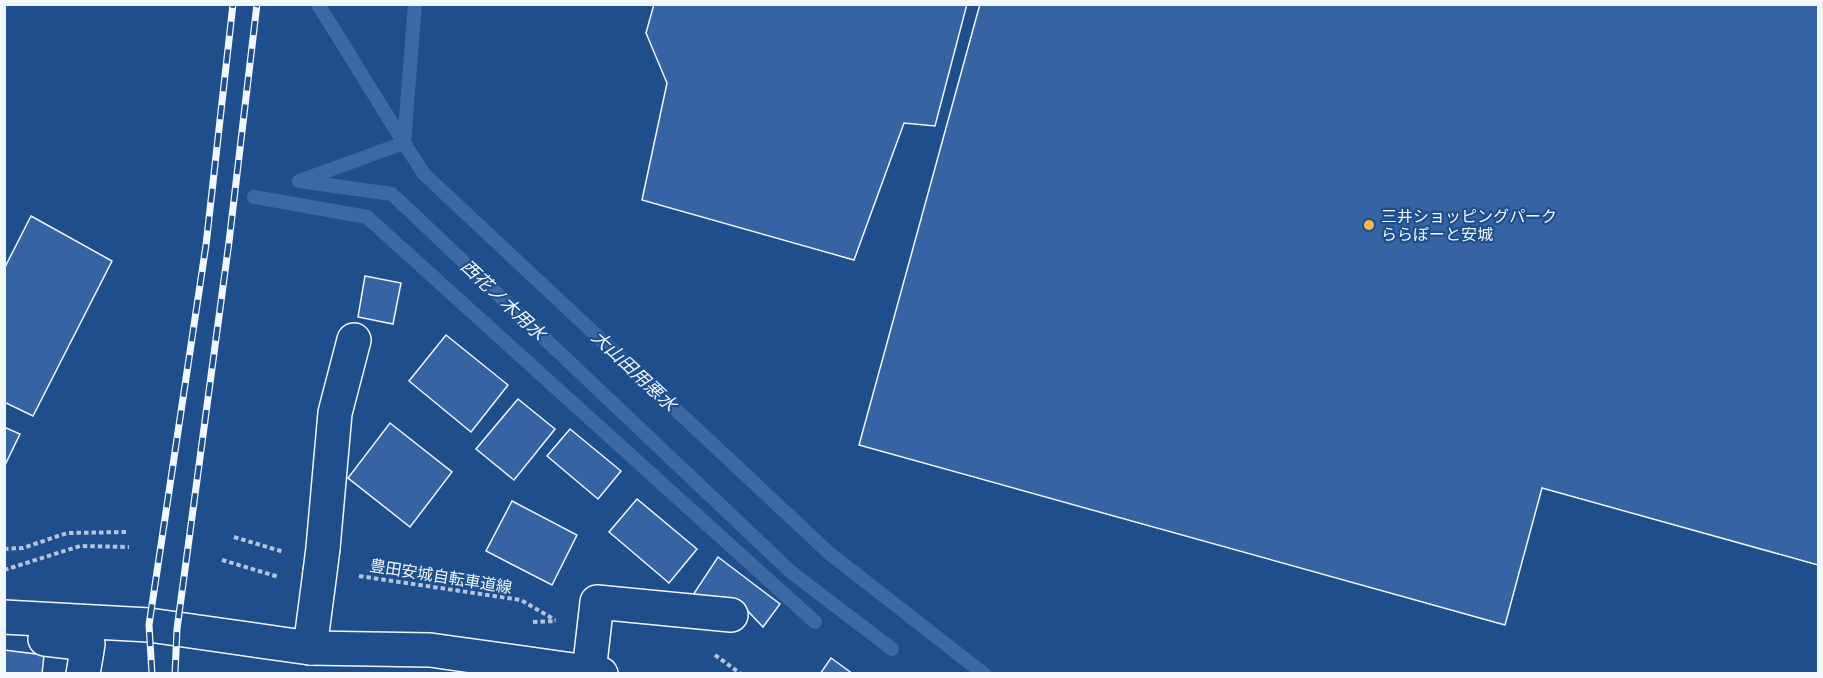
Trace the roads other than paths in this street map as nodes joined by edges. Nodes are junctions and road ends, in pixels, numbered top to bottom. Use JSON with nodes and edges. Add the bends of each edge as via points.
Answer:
{"nodes":[{"id":1,"x":354,"y":340,"type":"dead end"},
{"id":2,"x":730,"y":615,"type":"dead end"},
{"id":3,"x":4,"y":617,"type":"edge"},
{"id":4,"x":4,"y":635,"type":"edge"},
{"id":5,"x":310,"y":648,"type":"junction"},
{"id":6,"x":595,"y":673,"type":"edge"},
{"id":7,"x":84,"y":674,"type":"edge"}],
"edges":[{"from":1,"to":5,"type":"street","via":[[335,413],[331,565]]},
{"from":2,"to":6,"type":"street","via":[[597,602]]},
{"from":3,"to":5,"type":"street","via":[[149,625]]},
{"from":4,"to":7,"type":"street","via":[[88,644]]},
{"from":5,"to":6,"type":"street","via":[[430,650]]}]}
